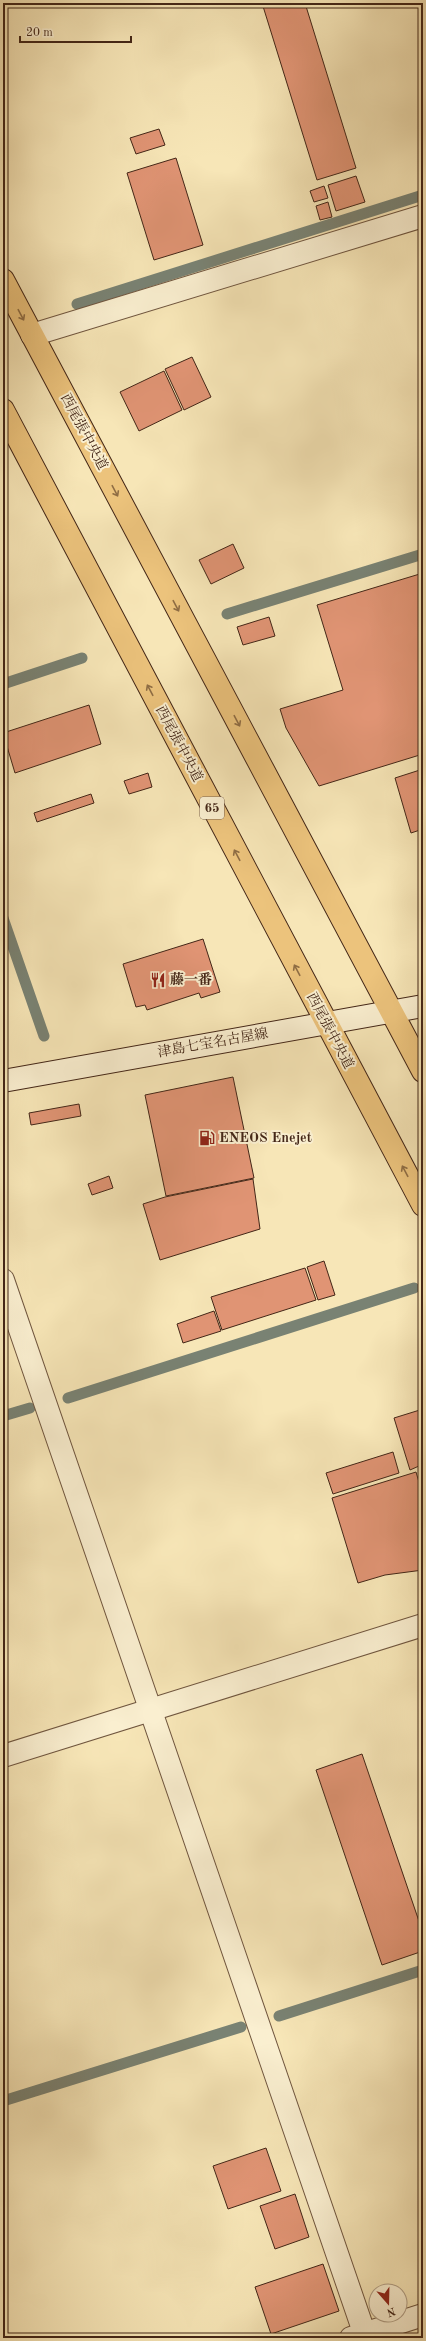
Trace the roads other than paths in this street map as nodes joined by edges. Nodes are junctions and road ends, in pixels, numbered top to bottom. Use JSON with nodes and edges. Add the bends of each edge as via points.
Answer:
{"nodes":[{"id":1,"x":423,"y":216,"type":"edge"},
{"id":2,"x":3,"y":280,"type":"edge"},
{"id":3,"x":32,"y":335,"type":"junction"},
{"id":4,"x":3,"y":410,"type":"edge"},
{"id":5,"x":423,"y":1006,"type":"edge"},
{"id":6,"x":392,"y":1011,"type":"junction"},
{"id":7,"x":326,"y":1023,"type":"junction"},
{"id":8,"x":423,"y":1071,"type":"edge"},
{"id":9,"x":3,"y":1081,"type":"edge"},
{"id":10,"x":423,"y":1205,"type":"edge"},
{"id":11,"x":3,"y":1280,"type":"edge"},
{"id":12,"x":423,"y":1625,"type":"edge"},
{"id":13,"x":151,"y":1710,"type":"junction"},
{"id":14,"x":3,"y":1756,"type":"edge"},
{"id":15,"x":423,"y":2315,"type":"edge"},
{"id":16,"x":360,"y":2337,"type":"edge"}],
"edges":[{"from":1,"to":3,"type":"street"},
{"from":2,"to":3,"type":"main road","name":"西尾張中央道","one_way":true},
{"from":3,"to":6,"type":"main road","name":"西尾張中央道","one_way":true},
{"from":7,"to":4,"type":"main road","name":"西尾張中央道","number":"65","one_way":true},
{"from":5,"to":6,"type":"street","name":"津島七宝名古屋線"},
{"from":6,"to":7,"type":"street","name":"津島七宝名古屋線"},
{"from":6,"to":8,"type":"main road","name":"西尾張中央道"},
{"from":7,"to":9,"type":"street","name":"津島七宝名古屋線"},
{"from":10,"to":7,"type":"main road","name":"西尾張中央道","number":"65","one_way":true},
{"from":11,"to":13,"type":"street"},
{"from":12,"to":13,"type":"street"},
{"from":13,"to":14,"type":"street"},
{"from":13,"to":16,"type":"street"},
{"from":15,"to":16,"type":"street"}]}
